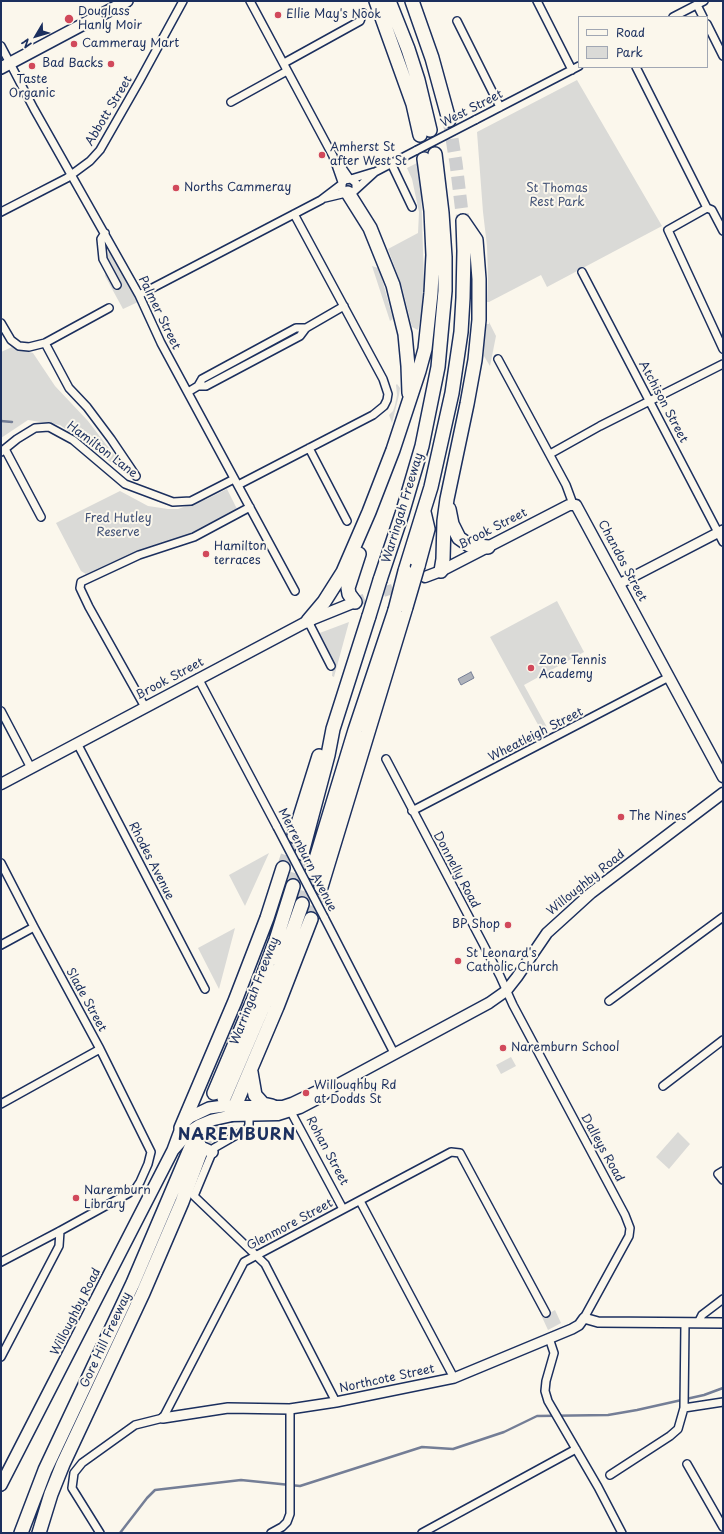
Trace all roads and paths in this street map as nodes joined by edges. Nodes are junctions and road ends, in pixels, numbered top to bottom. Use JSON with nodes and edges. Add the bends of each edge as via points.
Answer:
{"nodes":[{"id":1,"x":127,"y":1,"type":"edge"},
{"id":2,"x":183,"y":1,"type":"edge"},
{"id":3,"x":250,"y":1,"type":"edge"},
{"id":4,"x":376,"y":1,"type":"edge"},
{"id":5,"x":389,"y":1,"type":"edge"},
{"id":6,"x":412,"y":1,"type":"edge"},
{"id":7,"x":537,"y":1,"type":"edge"},
{"id":8,"x":704,"y":1,"type":"edge"},
{"id":9,"x":697,"y":5,"type":"junction"},
{"id":10,"x":363,"y":14,"type":"dead end"},
{"id":11,"x":675,"y":16,"type":"edge"},
{"id":12,"x":702,"y":16,"type":"edge"},
{"id":13,"x":457,"y":21,"type":"dead end"},
{"id":14,"x":708,"y":26,"type":"edge"},
{"id":15,"x":1,"y":46,"type":"edge"},
{"id":16,"x":723,"y":56,"type":"edge"},
{"id":17,"x":284,"y":63,"type":"junction"},
{"id":18,"x":5,"y":66,"type":"edge"},
{"id":19,"x":576,"y":68,"type":"edge"},
{"id":20,"x":636,"y":68,"type":"edge"},
{"id":21,"x":287,"y":70,"type":"junction"},
{"id":22,"x":231,"y":102,"type":"dead end"},
{"id":23,"x":500,"y":107,"type":"junction"},
{"id":24,"x":449,"y":120,"type":"tunnel mouth"},
{"id":25,"x":425,"y":154,"type":"junction"},
{"id":26,"x":334,"y":156,"type":"junction"},
{"id":27,"x":391,"y":163,"type":"junction"},
{"id":28,"x":375,"y":172,"type":"junction"},
{"id":29,"x":71,"y":175,"type":"junction"},
{"id":30,"x":350,"y":179,"type":"junction"},
{"id":31,"x":347,"y":188,"type":"junction"},
{"id":32,"x":412,"y":207,"type":"dead end"},
{"id":33,"x":706,"y":208,"type":"junction"},
{"id":34,"x":1,"y":212,"type":"edge"},
{"id":35,"x":294,"y":214,"type":"junction"},
{"id":36,"x":723,"y":231,"type":"edge"},
{"id":37,"x":105,"y":233,"type":"junction"},
{"id":38,"x":582,"y":272,"type":"dead end"},
{"id":39,"x":117,"y":285,"type":"dead end"},
{"id":40,"x":139,"y":295,"type":"junction"},
{"id":41,"x":344,"y":306,"type":"junction"},
{"id":42,"x":109,"y":308,"type":"dead end"},
{"id":43,"x":1,"y":323,"type":"edge"},
{"id":44,"x":45,"y":343,"type":"junction"},
{"id":45,"x":723,"y":349,"type":"edge"},
{"id":46,"x":498,"y":359,"type":"dead end"},
{"id":47,"x":723,"y":364,"type":"edge"},
{"id":48,"x":188,"y":392,"type":"junction"},
{"id":49,"x":650,"y":401,"type":"junction"},
{"id":50,"x":404,"y":420,"type":"junction"},
{"id":51,"x":309,"y":448,"type":"junction"},
{"id":52,"x":3,"y":451,"type":"edge"},
{"id":53,"x":550,"y":454,"type":"junction"},
{"id":54,"x":136,"y":476,"type":"dead end"},
{"id":55,"x":234,"y":479,"type":"junction"},
{"id":56,"x":238,"y":486,"type":"junction"},
{"id":57,"x":447,"y":499,"type":"junction"},
{"id":58,"x":573,"y":504,"type":"junction"},
{"id":59,"x":250,"y":507,"type":"junction"},
{"id":60,"x":369,"y":512,"type":"junction"},
{"id":61,"x":424,"y":512,"type":"junction"},
{"id":62,"x":41,"y":517,"type":"dead end"},
{"id":63,"x":347,"y":521,"type":"dead end"},
{"id":64,"x":721,"y":531,"type":"edge"},
{"id":65,"x":723,"y":542,"type":"edge"},
{"id":66,"x":488,"y":547,"type":"junction"},
{"id":67,"x":441,"y":571,"type":"junction"},
{"id":68,"x":425,"y":577,"type":"dead end"},
{"id":69,"x":619,"y":584,"type":"junction"},
{"id":70,"x":295,"y":591,"type":"dead end"},
{"id":71,"x":355,"y":602,"type":"joint"},
{"id":72,"x":400,"y":608,"type":"junction"},
{"id":73,"x":308,"y":621,"type":"junction"},
{"id":74,"x":331,"y":666,"type":"dead end"},
{"id":75,"x":669,"y":677,"type":"junction"},
{"id":76,"x":198,"y":678,"type":"junction"},
{"id":77,"x":145,"y":707,"type":"junction"},
{"id":78,"x":1,"y":711,"type":"edge"},
{"id":79,"x":333,"y":729,"type":"junction"},
{"id":80,"x":77,"y":743,"type":"junction"},
{"id":81,"x":386,"y":759,"type":"dead end"},
{"id":82,"x":31,"y":768,"type":"junction"},
{"id":83,"x":723,"y":777,"type":"edge"},
{"id":84,"x":1,"y":784,"type":"edge"},
{"id":85,"x":723,"y":793,"type":"edge"},
{"id":86,"x":412,"y":811,"type":"junction"},
{"id":87,"x":294,"y":836,"type":"tunnel mouth"},
{"id":88,"x":302,"y":853,"type":"tunnel mouth"},
{"id":89,"x":1,"y":863,"type":"edge"},
{"id":90,"x":284,"y":868,"type":"tunnel mouth"},
{"id":91,"x":312,"y":872,"type":"tunnel mouth"},
{"id":92,"x":292,"y":886,"type":"tunnel mouth"},
{"id":93,"x":321,"y":887,"type":"tunnel mouth"},
{"id":94,"x":302,"y":904,"type":"tunnel mouth"},
{"id":95,"x":723,"y":917,"type":"edge"},
{"id":96,"x":310,"y":920,"type":"tunnel mouth"},
{"id":97,"x":34,"y":927,"type":"junction"},
{"id":98,"x":1,"y":945,"type":"edge"},
{"id":99,"x":205,"y":989,"type":"dead end"},
{"id":100,"x":506,"y":991,"type":"junction"},
{"id":101,"x":609,"y":1001,"type":"dead end"},
{"id":102,"x":723,"y":1040,"type":"edge"},
{"id":103,"x":100,"y":1049,"type":"junction"},
{"id":104,"x":394,"y":1053,"type":"junction"},
{"id":105,"x":251,"y":1070,"type":"junction"},
{"id":106,"x":663,"y":1086,"type":"dead end"},
{"id":107,"x":1,"y":1104,"type":"edge"},
{"id":108,"x":272,"y":1106,"type":"junction"},
{"id":109,"x":289,"y":1108,"type":"junction"},
{"id":110,"x":232,"y":1111,"type":"junction"},
{"id":111,"x":250,"y":1117,"type":"junction"},
{"id":112,"x":208,"y":1121,"type":"junction"},
{"id":113,"x":181,"y":1128,"type":"junction"},
{"id":114,"x":173,"y":1150,"type":"junction"},
{"id":115,"x":201,"y":1150,"type":"junction"},
{"id":116,"x":360,"y":1201,"type":"junction"},
{"id":117,"x":343,"y":1209,"type":"junction"},
{"id":118,"x":60,"y":1232,"type":"junction"},
{"id":119,"x":255,"y":1255,"type":"junction"},
{"id":120,"x":1,"y":1262,"type":"edge"},
{"id":121,"x":723,"y":1299,"type":"edge"},
{"id":122,"x":546,"y":1313,"type":"dead end"},
{"id":123,"x":584,"y":1318,"type":"junction"},
{"id":124,"x":685,"y":1323,"type":"junction"},
{"id":125,"x":698,"y":1323,"type":"junction"},
{"id":126,"x":723,"y":1323,"type":"edge"},
{"id":127,"x":549,"y":1338,"type":"junction"},
{"id":128,"x":1,"y":1357,"type":"edge"},
{"id":129,"x":454,"y":1378,"type":"junction"},
{"id":130,"x":336,"y":1402,"type":"junction"},
{"id":131,"x":723,"y":1402,"type":"edge"},
{"id":132,"x":684,"y":1408,"type":"junction"},
{"id":133,"x":290,"y":1409,"type":"junction"},
{"id":134,"x":163,"y":1418,"type":"junction"},
{"id":135,"x":576,"y":1449,"type":"junction"},
{"id":136,"x":687,"y":1464,"type":"dead end"},
{"id":137,"x":610,"y":1475,"type":"dead end"},
{"id":138,"x":1,"y":1485,"type":"edge"},
{"id":139,"x":723,"y":1527,"type":"edge"},
{"id":140,"x":426,"y":1532,"type":"edge"},
{"id":141,"x":21,"y":1533,"type":"edge"},
{"id":142,"x":39,"y":1533,"type":"edge"},
{"id":143,"x":100,"y":1533,"type":"edge"},
{"id":144,"x":272,"y":1533,"type":"edge"},
{"id":145,"x":621,"y":1533,"type":"edge"}],
"edges":[{"from":1,"to":18,"type":"main road"},
{"from":2,"to":29,"type":"street","name":"Abbott Street","via":[[100,150],[84,167]]},
{"from":3,"to":17,"type":"street"},
{"from":4,"to":5,"type":"highway","via":[[425,133],[408,49]]},
{"from":6,"to":24,"type":"highway"},
{"from":7,"to":19,"type":"street"},
{"from":8,"to":9,"type":"street"},
{"from":9,"to":11,"type":"street"},
{"from":9,"to":12,"type":"street"},
{"from":10,"to":17,"type":"street","via":[[360,21]]},
{"from":13,"to":23,"type":"street"},
{"from":14,"to":16,"type":"street"},
{"from":15,"to":18,"type":"street","name":"Palmer Street"},
{"from":17,"to":21,"type":"street"},
{"from":18,"to":29,"type":"street","name":"Palmer Street"},
{"from":19,"to":23,"type":"street","name":"West Street"},
{"from":20,"to":33,"type":"street"},
{"from":21,"to":22,"type":"street"},
{"from":21,"to":26,"type":"street"},
{"from":23,"to":25,"type":"street","name":"West Street","bridge":true,"via":[[475,120]]},
{"from":25,"to":27,"type":"street","name":"West Street"},
{"from":25,"to":50,"type":"highway","via":[[432,229],[431,293],[425,349]]},
{"from":25,"to":79,"type":"highway","name":"Warringah Freeway","bridge":true,"via":[[442,213],[445,257],[445,291],[438,367],[422,446]]},
{"from":26,"to":30,"type":"street"},
{"from":26,"to":31,"type":"street"},
{"from":27,"to":28,"type":"street","name":"West Street"},
{"from":27,"to":32,"type":"street"},
{"from":28,"to":30,"type":"street","name":"West Street"},
{"from":28,"to":31,"type":"street","name":"West Street"},
{"from":29,"to":34,"type":"street","name":"Abbott Street"},
{"from":29,"to":37,"type":"street","name":"Palmer Street"},
{"from":30,"to":31,"type":"street","name":"West Street","via":[[344,180]]},
{"from":30,"to":31,"type":"street","via":[[355,182]]},
{"from":31,"to":35,"type":"street","name":"West Street"},
{"from":31,"to":50,"type":"highway","via":[[382,255],[402,318],[409,382]]},
{"from":33,"to":36,"type":"street","via":[[712,210]]},
{"from":33,"to":45,"type":"street","via":[[668,230]]},
{"from":35,"to":40,"type":"street","name":"West Street"},
{"from":35,"to":41,"type":"street"},
{"from":37,"to":39,"type":"street","via":[[101,240],[103,259]]},
{"from":37,"to":40,"type":"street","name":"Palmer Street"},
{"from":38,"to":49,"type":"street","name":"Atchison Street"},
{"from":40,"to":48,"type":"street","name":"Palmer Street","via":[[153,328]]},
{"from":41,"to":48,"type":"street","via":[[306,328],[296,328],[202,379],[198,386]]},
{"from":41,"to":51,"type":"street","via":[[386,387],[387,400],[373,415]]},
{"from":42,"to":44,"type":"street"},
{"from":43,"to":44,"type":"street","via":[[11,340],[19,346],[29,347]]},
{"from":44,"to":54,"type":"street","via":[[69,388],[87,407]]},
{"from":46,"to":53,"type":"street","name":"Chandos Street"},
{"from":47,"to":49,"type":"street"},
{"from":48,"to":55,"type":"street","name":"Palmer Street"},
{"from":49,"to":53,"type":"street"},
{"from":49,"to":64,"type":"street","name":"Atchison Street"},
{"from":50,"to":60,"type":"highway"},
{"from":51,"to":56,"type":"street"},
{"from":51,"to":63,"type":"street"},
{"from":52,"to":55,"type":"street","name":"Hamilton Lane","via":[[35,428],[50,426],[73,440],[125,484],[173,502],[191,501]]},
{"from":52,"to":62,"type":"street"},
{"from":53,"to":58,"type":"street","name":"Chandos Street"},
{"from":55,"to":56,"type":"street","name":"Palmer Street"},
{"from":56,"to":59,"type":"street","name":"Palmer Street"},
{"from":57,"to":61,"type":"highway","name":"Warringah Freeway","via":[[468,404],[479,320],[476,240],[463,221],[463,298],[459,347],[450,401]]},
{"from":57,"to":66,"type":"highway","via":[[452,524],[459,538],[469,545]]},
{"from":57,"to":67,"type":"highway"},
{"from":58,"to":66,"type":"main road","name":"Brook Street"},
{"from":58,"to":69,"type":"main road","name":"Chandos Street","via":[[580,511]]},
{"from":59,"to":70,"type":"street","name":"Palmer Street"},
{"from":59,"to":77,"type":"street","via":[[194,537],[139,555],[81,582],[80,588]]},
{"from":60,"to":71,"type":"highway","via":[[370,522],[348,588],[348,594]]},
{"from":60,"to":73,"type":"highway","via":[[339,580]]},
{"from":61,"to":72,"type":"highway","name":"Warringah Freeway","bridge":true,"via":[[405,571]]},
{"from":61,"to":72,"type":"highway","bridge":true,"via":[[428,529],[418,566]]},
{"from":64,"to":65,"type":"street","name":"Atchison Street"},
{"from":64,"to":69,"type":"street"},
{"from":66,"to":67,"type":"main road","name":"Brook Street"},
{"from":67,"to":68,"type":"main road","name":"Brook Street"},
{"from":69,"to":75,"type":"main road","name":"Chandos Street"},
{"from":71,"to":73,"type":"main road","name":"Brook Street"},
{"from":72,"to":91,"type":"highway","name":"Warringah Freeway","via":[[355,730]]},
{"from":72,"to":93,"type":"highway"},
{"from":73,"to":74,"type":"street"},
{"from":73,"to":76,"type":"main road","name":"Brook Street"},
{"from":75,"to":83,"type":"main road","name":"Chandos Street"},
{"from":75,"to":86,"type":"street","name":"Wheatleigh Street"},
{"from":76,"to":77,"type":"main road","name":"Brook Street"},
{"from":76,"to":104,"type":"street","name":"Merrenburn Avenue","bridge":true},
{"from":77,"to":80,"type":"main road","name":"Brook Street"},
{"from":78,"to":82,"type":"street"},
{"from":79,"to":87,"type":"highway","via":[[325,736]]},
{"from":79,"to":88,"type":"highway","name":"Warringah Freeway"},
{"from":80,"to":82,"type":"main road","name":"Brook Street"},
{"from":80,"to":99,"type":"street","name":"Rhodes Avenue"},
{"from":81,"to":86,"type":"street","name":"Donnelly Road"},
{"from":82,"to":84,"type":"main road","name":"Brook Street"},
{"from":85,"to":100,"type":"main road","name":"Willoughby Road","via":[[591,893],[559,922],[547,933]]},
{"from":86,"to":100,"type":"street","name":"Donnelly Road"},
{"from":89,"to":97,"type":"street","name":"Slade Street"},
{"from":90,"to":113,"type":"highway","via":[[236,1001]]},
{"from":92,"to":94,"type":"highway","name":"Warringah Freeway","via":[[276,940],[219,1095],[280,967]]},
{"from":95,"to":101,"type":"street"},
{"from":96,"to":105,"type":"highway"},
{"from":97,"to":98,"type":"street"},
{"from":97,"to":103,"type":"street","name":"Slade Street"},
{"from":100,"to":104,"type":"main road","name":"Willoughby Road","via":[[489,1003]]},
{"from":100,"to":123,"type":"street","name":"Dalleys Road","via":[[630,1228],[629,1236]]},
{"from":102,"to":106,"type":"street"},
{"from":103,"to":107,"type":"street"},
{"from":103,"to":118,"type":"street","name":"Slade Street","via":[[151,1152],[136,1188]]},
{"from":104,"to":109,"type":"main road","name":"Willoughby Road","via":[[333,1087],[321,1097]]},
{"from":105,"to":108,"type":"highway","via":[[255,1095],[263,1104]]},
{"from":105,"to":110,"type":"highway"},
{"from":108,"to":109,"type":"main road","name":"Willoughby Road"},
{"from":108,"to":110,"type":"main road","name":"Willoughby Road"},
{"from":109,"to":111,"type":"main road","name":"Willoughby Road","via":[[278,1116]]},
{"from":109,"to":117,"type":"street","name":"Rohan Street"},
{"from":110,"to":111,"type":"main road","name":"Willoughby Road"},
{"from":110,"to":112,"type":"main road","name":"Willoughby Road"},
{"from":110,"to":113,"type":"main road","name":"Willoughby Road","via":[[217,1106],[202,1110],[187,1119]]},
{"from":111,"to":115,"type":"street","via":[[247,1129],[215,1147]]},
{"from":112,"to":114,"type":"main road","name":"Willoughby Road","via":[[193,1130]]},
{"from":112,"to":115,"type":"main road","via":[[199,1133]]},
{"from":113,"to":114,"type":"main road","name":"Willoughby Road"},
{"from":114,"to":138,"type":"main road","name":"Willoughby Road"},
{"from":115,"to":119,"type":"street","via":[[194,1196]]},
{"from":115,"to":141,"type":"highway","name":"Gore Hill Freeway","via":[[133,1283],[45,1470]]},
{"from":115,"to":142,"type":"highway","name":"Gore Hill Freeway","via":[[143,1293],[74,1439],[51,1494]]},
{"from":116,"to":117,"type":"street","name":"Glenmore Street"},
{"from":116,"to":122,"type":"street","name":"Glenmore Street","via":[[452,1152],[460,1153]]},
{"from":116,"to":129,"type":"street"},
{"from":117,"to":119,"type":"street","name":"Glenmore Street"},
{"from":118,"to":120,"type":"street"},
{"from":118,"to":128,"type":"street","via":[[58,1246]]},
{"from":119,"to":130,"type":"street","via":[[265,1264]]},
{"from":119,"to":134,"type":"street","name":"Glenmore Street","via":[[244,1262]]},
{"from":121,"to":125,"type":"street","via":[[702,1316]]},
{"from":123,"to":124,"type":"street","via":[[598,1322]]},
{"from":123,"to":127,"type":"street","name":"Northcote Street","via":[[572,1329]]},
{"from":124,"to":125,"type":"street"},
{"from":124,"to":132,"type":"street"},
{"from":125,"to":126,"type":"street"},
{"from":127,"to":129,"type":"street","name":"Northcote Street"},
{"from":127,"to":135,"type":"street","via":[[554,1353],[545,1392]]},
{"from":129,"to":130,"type":"street","name":"Northcote Street"},
{"from":130,"to":133,"type":"street","name":"Northcote Street"},
{"from":131,"to":132,"type":"street"},
{"from":132,"to":137,"type":"street","via":[[678,1429]]},
{"from":133,"to":134,"type":"street","name":"Northcote Street","via":[[228,1408]]},
{"from":133,"to":144,"type":"street","via":[[290,1514],[288,1522]]},
{"from":134,"to":143,"type":"street","name":"Northcote Street","via":[[135,1425],[82,1463],[74,1472],[72,1488]]},
{"from":135,"to":140,"type":"street"},
{"from":135,"to":145,"type":"street"},
{"from":136,"to":139,"type":"street"}]}
